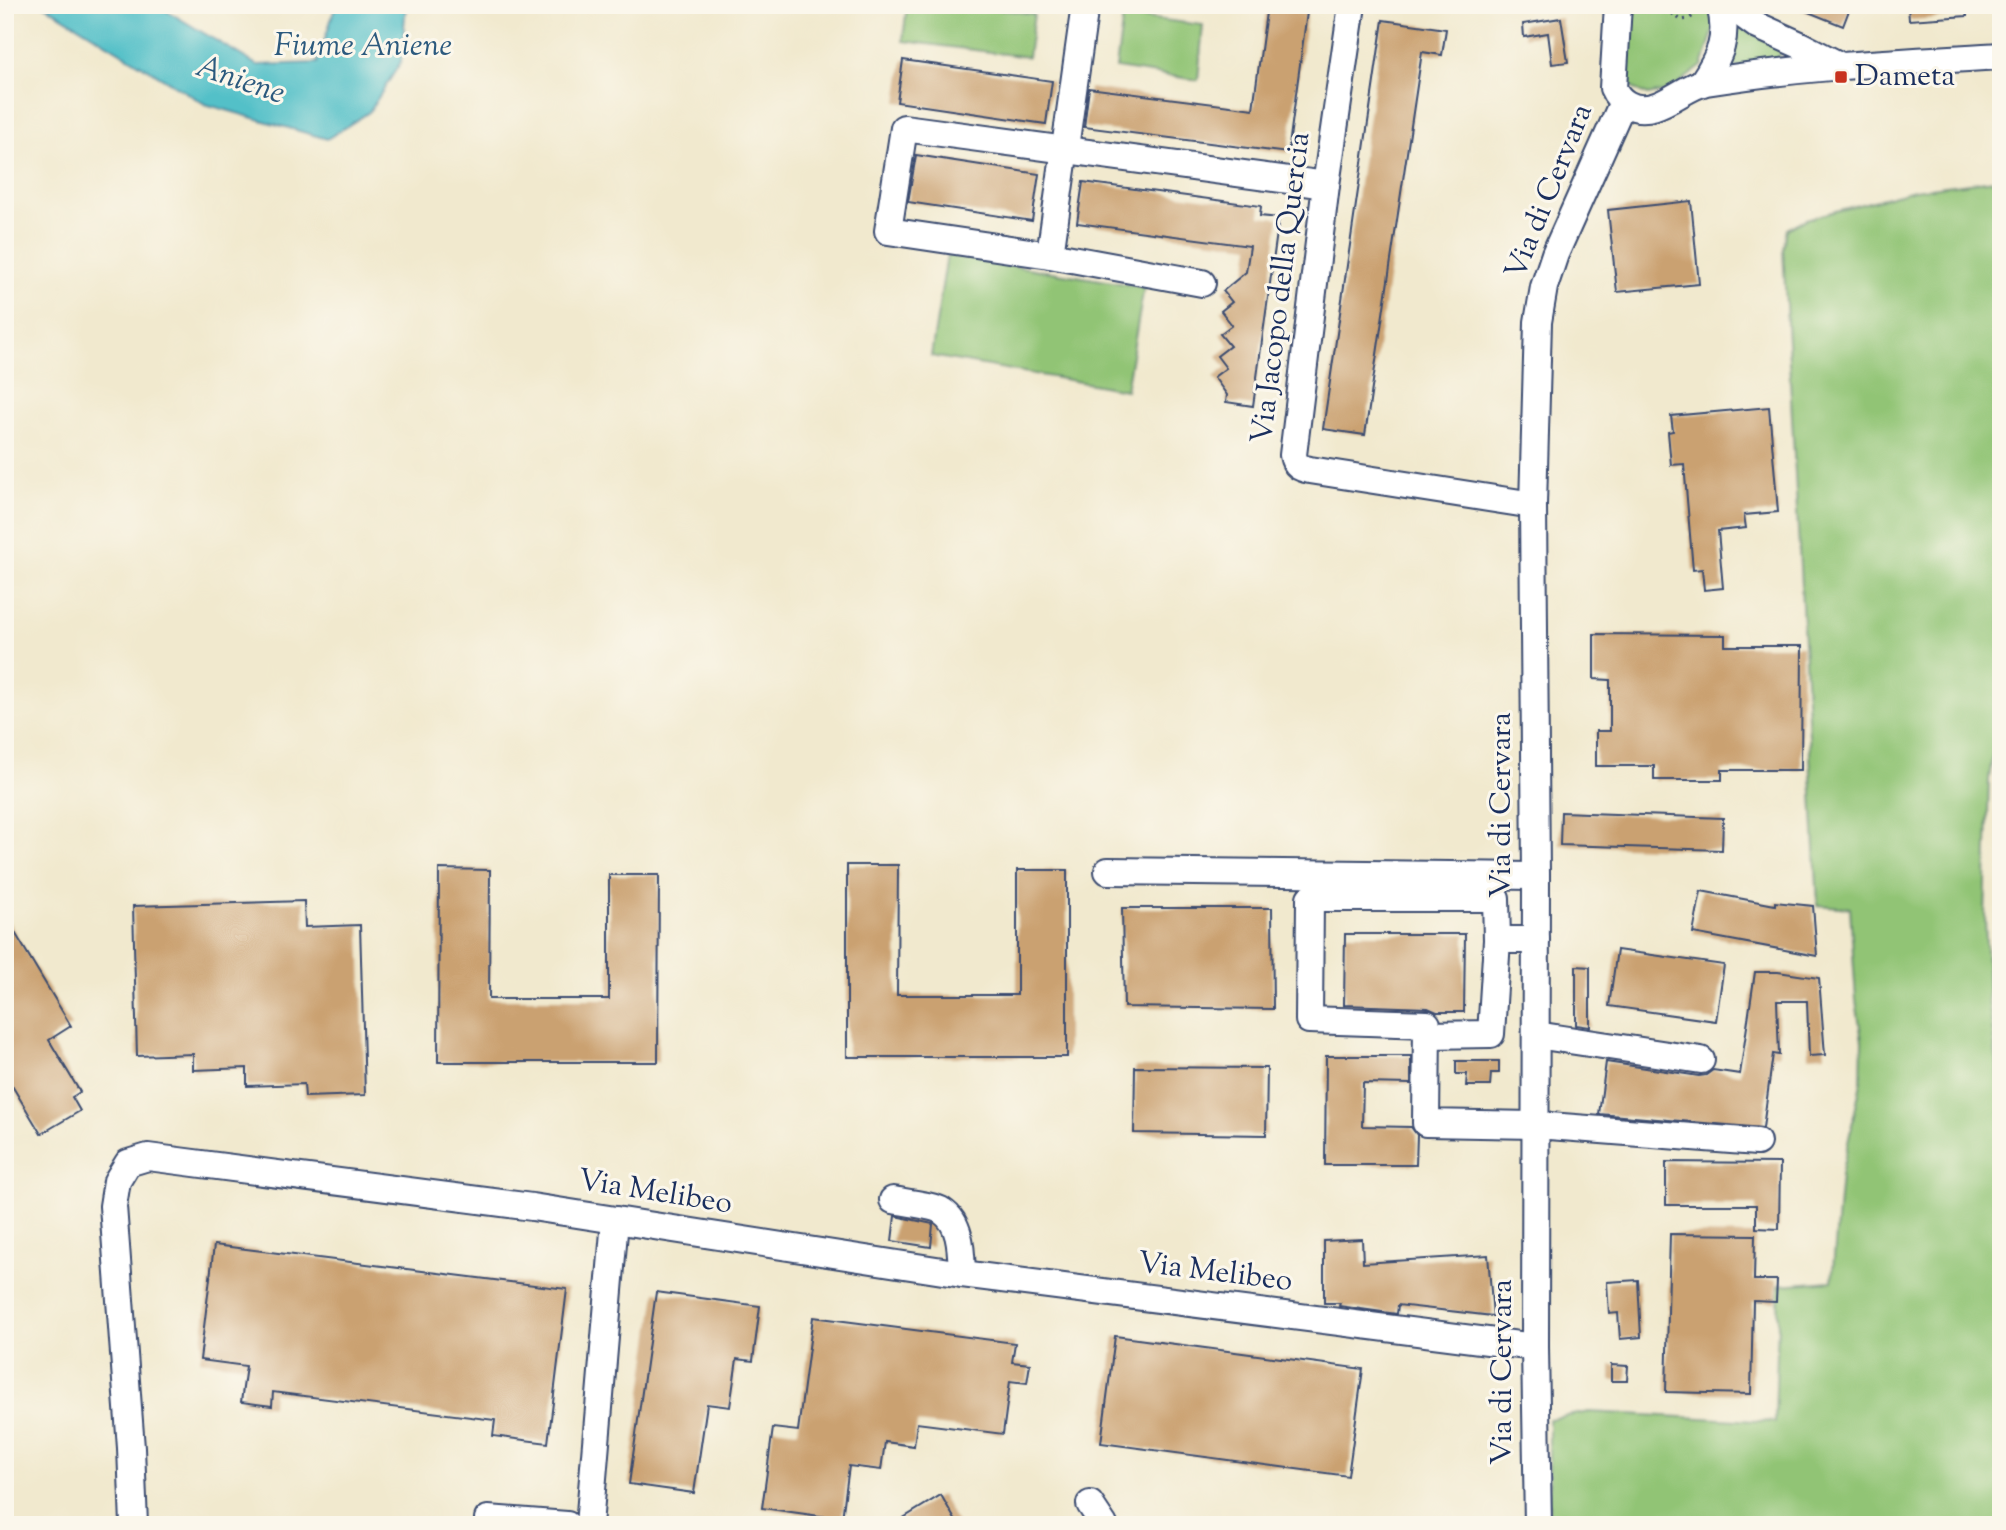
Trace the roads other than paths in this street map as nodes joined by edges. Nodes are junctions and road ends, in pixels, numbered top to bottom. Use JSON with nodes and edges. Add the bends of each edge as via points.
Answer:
{"nodes":[{"id":1,"x":1085,"y":5,"type":"edge"},
{"id":2,"x":1352,"y":5,"type":"edge"},
{"id":3,"x":1618,"y":5,"type":"edge"},
{"id":4,"x":1720,"y":5,"type":"edge"},
{"id":5,"x":1729,"y":5,"type":"edge"},
{"id":6,"x":1773,"y":33,"type":"junction"},
{"id":7,"x":2001,"y":56,"type":"edge"},
{"id":8,"x":1842,"y":66,"type":"junction"},
{"id":9,"x":1775,"y":74,"type":"junction"},
{"id":10,"x":1702,"y":83,"type":"junction"},
{"id":11,"x":1623,"y":102,"type":"junction"},
{"id":12,"x":1065,"y":151,"type":"junction"},
{"id":13,"x":1326,"y":185,"type":"junction"},
{"id":14,"x":1050,"y":255,"type":"junction"},
{"id":15,"x":1202,"y":284,"type":"dead end"},
{"id":16,"x":1533,"y":505,"type":"junction"},
{"id":17,"x":1108,"y":871,"type":"dead end"},
{"id":18,"x":1536,"y":876,"type":"junction"},
{"id":19,"x":1497,"y":940,"type":"junction"},
{"id":20,"x":1536,"y":940,"type":"junction"},
{"id":21,"x":1427,"y":1035,"type":"junction"},
{"id":22,"x":1536,"y":1035,"type":"junction"},
{"id":23,"x":1701,"y":1060,"type":"dead end"},
{"id":24,"x":1536,"y":1125,"type":"junction"},
{"id":25,"x":1757,"y":1142,"type":"dead end"},
{"id":26,"x":892,"y":1200,"type":"dead end"},
{"id":27,"x":615,"y":1220,"type":"junction"},
{"id":28,"x":962,"y":1274,"type":"junction"},
{"id":29,"x":1535,"y":1347,"type":"junction"},
{"id":30,"x":488,"y":1519,"type":"dead end"},
{"id":31,"x":134,"y":1525,"type":"edge"},
{"id":32,"x":567,"y":1525,"type":"edge"},
{"id":33,"x":589,"y":1525,"type":"edge"},
{"id":34,"x":1538,"y":1525,"type":"edge"}],
"edges":[{"from":1,"to":12,"type":"street"},
{"from":2,"to":13,"type":"street","name":"Via Jacopo della Quercia"},
{"from":3,"to":11,"type":"street","name":"Via di Cervara","via":[[1613,88]]},
{"from":4,"to":10,"type":"street","via":[[1722,47]]},
{"from":5,"to":6,"type":"street"},
{"from":6,"to":8,"type":"street"},
{"from":6,"to":9,"type":"street","via":[[1789,57],[1784,69]]},
{"from":7,"to":8,"type":"street"},
{"from":8,"to":9,"type":"street"},
{"from":9,"to":10,"type":"street"},
{"from":10,"to":11,"type":"street","name":"Via di Cervara","via":[[1647,109]]},
{"from":11,"to":16,"type":"street","name":"Via di Cervara","via":[[1544,287],[1538,322]]},
{"from":12,"to":13,"type":"street"},
{"from":12,"to":14,"type":"street"},
{"from":12,"to":14,"type":"street","via":[[904,128],[888,232]]},
{"from":13,"to":16,"type":"street","name":"Via Jacopo della Quercia","via":[[1294,462],[1310,470]]},
{"from":14,"to":15,"type":"street"},
{"from":16,"to":18,"type":"street","name":"Via di Cervara"},
{"from":17,"to":18,"type":"street"},
{"from":18,"to":20,"type":"street","name":"Via di Cervara"},
{"from":19,"to":20,"type":"street"},
{"from":19,"to":21,"type":"street","via":[[1491,1034]]},
{"from":19,"to":21,"type":"street","via":[[1496,898],[1310,898],[1308,1020],[1427,1024]]},
{"from":20,"to":22,"type":"street","name":"Via di Cervara"},
{"from":21,"to":24,"type":"street","via":[[1426,1123]]},
{"from":22,"to":23,"type":"street"},
{"from":22,"to":24,"type":"street","name":"Via di Cervara"},
{"from":24,"to":25,"type":"street"},
{"from":24,"to":29,"type":"street","name":"Via di Cervara"},
{"from":26,"to":28,"type":"street","via":[[942,1210],[957,1234]]},
{"from":27,"to":28,"type":"street","name":"Via Melibeo"},
{"from":27,"to":31,"type":"street","name":"Via Melibeo","via":[[148,1157],[128,1163],[117,1181],[113,1206]]},
{"from":27,"to":33,"type":"street"},
{"from":28,"to":29,"type":"street","name":"Via Melibeo"},
{"from":29,"to":34,"type":"street","name":"Via di Cervara"},
{"from":30,"to":32,"type":"street"}]}
